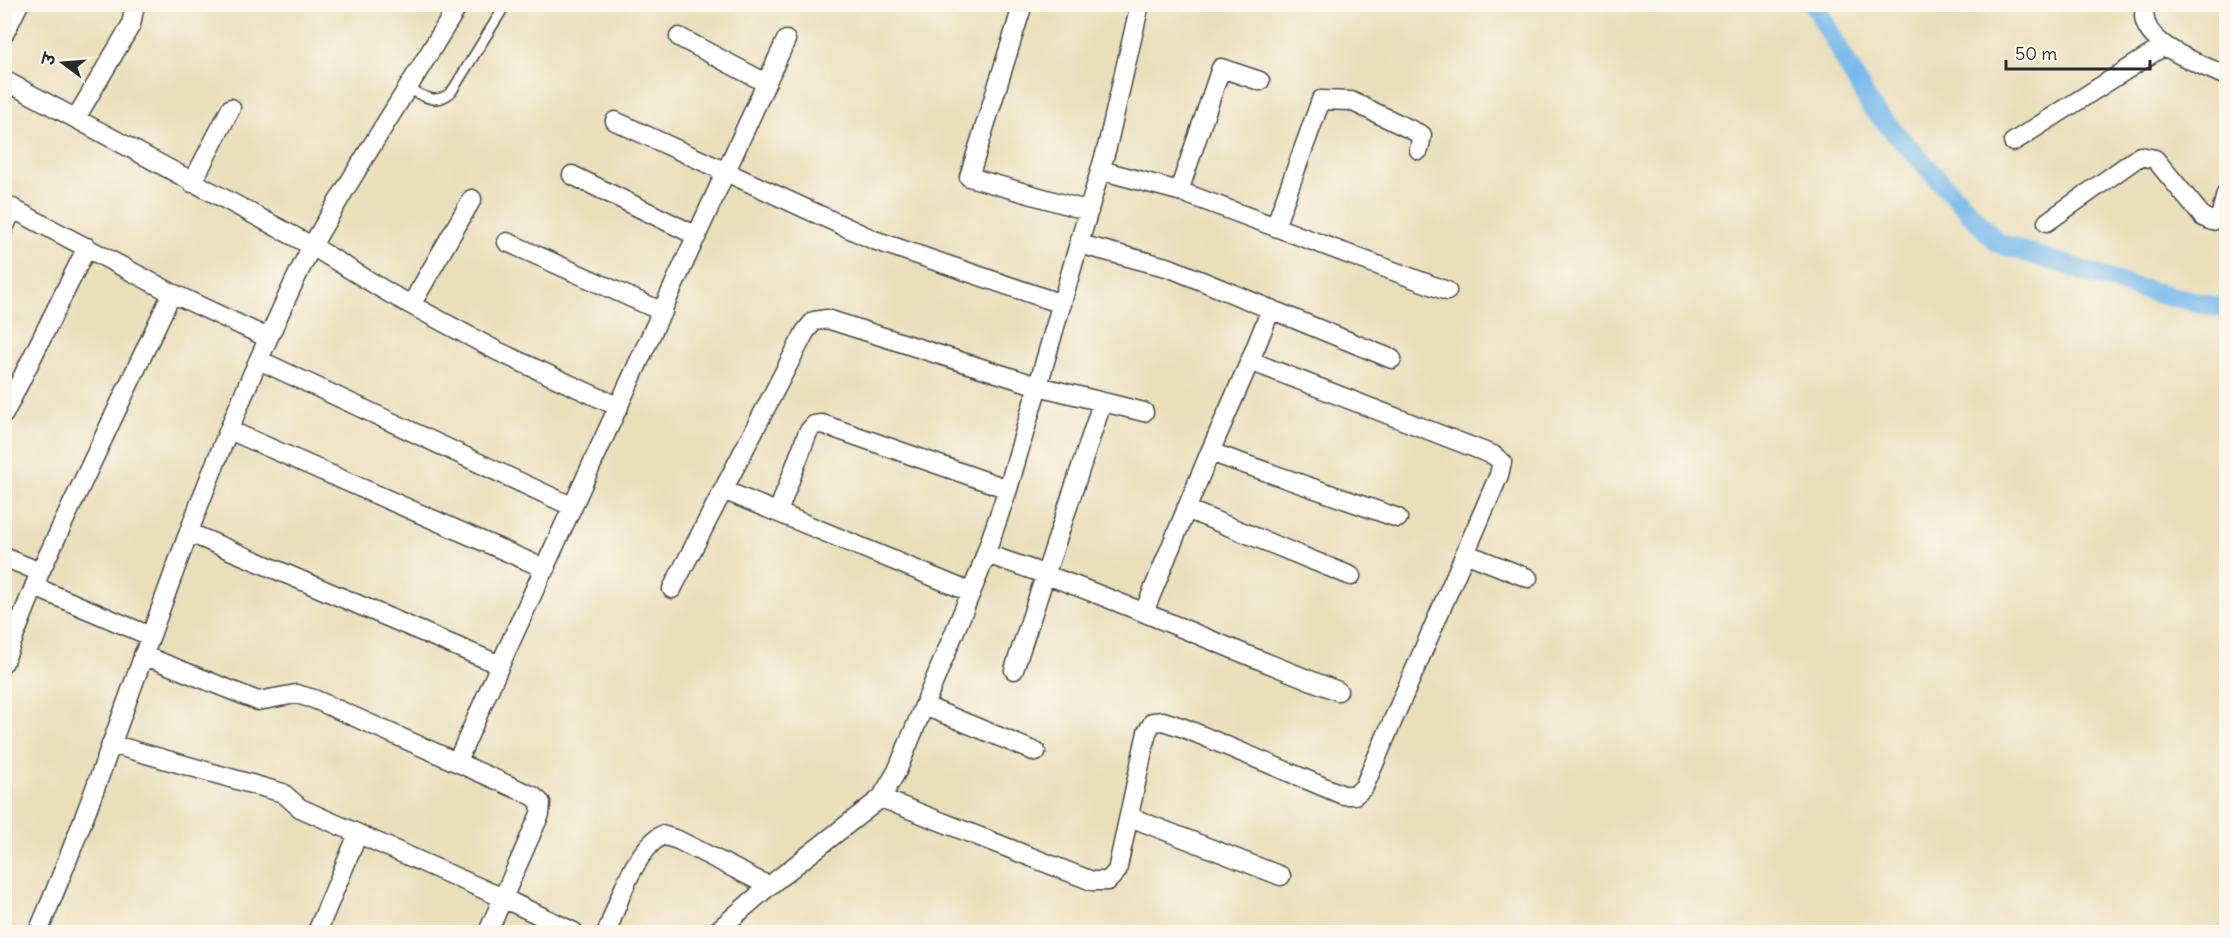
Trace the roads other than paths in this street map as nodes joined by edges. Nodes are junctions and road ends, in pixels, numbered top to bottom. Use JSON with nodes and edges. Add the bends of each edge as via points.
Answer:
{"nodes":[{"id":1,"x":19,"y":4,"type":"edge"},
{"id":2,"x":135,"y":4,"type":"edge"},
{"id":3,"x":459,"y":4,"type":"edge"},
{"id":4,"x":506,"y":4,"type":"edge"},
{"id":5,"x":1023,"y":4,"type":"edge"},
{"id":6,"x":1140,"y":4,"type":"edge"},
{"id":7,"x":2146,"y":4,"type":"edge"},
{"id":8,"x":4,"y":34,"type":"edge"},
{"id":9,"x":679,"y":37,"type":"dead end"},
{"id":10,"x":786,"y":40,"type":"dead end"},
{"id":11,"x":2164,"y":46,"type":"junction"},
{"id":12,"x":2226,"y":75,"type":"edge"},
{"id":13,"x":4,"y":80,"type":"edge"},
{"id":14,"x":1260,"y":81,"type":"dead end"},
{"id":15,"x":766,"y":83,"type":"junction"},
{"id":16,"x":409,"y":88,"type":"junction"},
{"id":17,"x":231,"y":108,"type":"dead end"},
{"id":18,"x":76,"y":118,"type":"junction"},
{"id":19,"x":615,"y":121,"type":"dead end"},
{"id":20,"x":2013,"y":142,"type":"dead end"},
{"id":21,"x":1419,"y":150,"type":"dead end"},
{"id":22,"x":1100,"y":170,"type":"junction"},
{"id":23,"x":726,"y":171,"type":"junction"},
{"id":24,"x":572,"y":175,"type":"dead end"},
{"id":25,"x":192,"y":183,"type":"junction"},
{"id":26,"x":1179,"y":191,"type":"junction"},
{"id":27,"x":2226,"y":194,"type":"edge"},
{"id":28,"x":472,"y":199,"type":"dead end"},
{"id":29,"x":9,"y":206,"type":"edge"},
{"id":30,"x":1089,"y":211,"type":"junction"},
{"id":31,"x":2047,"y":222,"type":"dead end"},
{"id":32,"x":1275,"y":227,"type":"junction"},
{"id":33,"x":4,"y":228,"type":"edge"},
{"id":34,"x":697,"y":236,"type":"junction"},
{"id":35,"x":507,"y":242,"type":"dead end"},
{"id":36,"x":1079,"y":244,"type":"junction"},
{"id":37,"x":312,"y":246,"type":"junction"},
{"id":38,"x":87,"y":247,"type":"junction"},
{"id":39,"x":1447,"y":291,"type":"dead end"},
{"id":40,"x":172,"y":293,"type":"junction"},
{"id":41,"x":1062,"y":304,"type":"junction"},
{"id":42,"x":411,"y":305,"type":"junction"},
{"id":43,"x":1271,"y":309,"type":"junction"},
{"id":44,"x":663,"y":312,"type":"junction"},
{"id":45,"x":268,"y":338,"type":"junction"},
{"id":46,"x":1392,"y":359,"type":"dead end"},
{"id":47,"x":259,"y":360,"type":"junction"},
{"id":48,"x":1250,"y":361,"type":"junction"},
{"id":49,"x":1038,"y":386,"type":"junction"},
{"id":50,"x":1102,"y":403,"type":"junction"},
{"id":51,"x":7,"y":405,"type":"edge"},
{"id":52,"x":619,"y":407,"type":"junction"},
{"id":53,"x":1144,"y":412,"type":"dead end"},
{"id":54,"x":229,"y":430,"type":"junction"},
{"id":55,"x":1210,"y":452,"type":"junction"},
{"id":56,"x":1008,"y":489,"type":"junction"},
{"id":57,"x":723,"y":490,"type":"junction"},
{"id":58,"x":573,"y":507,"type":"junction"},
{"id":59,"x":1186,"y":509,"type":"junction"},
{"id":60,"x":778,"y":512,"type":"junction"},
{"id":61,"x":1398,"y":518,"type":"dead end"},
{"id":62,"x":190,"y":533,"type":"junction"},
{"id":63,"x":1465,"y":553,"type":"junction"},
{"id":64,"x":986,"y":554,"type":"junction"},
{"id":65,"x":4,"y":557,"type":"edge"},
{"id":66,"x":546,"y":569,"type":"junction"},
{"id":67,"x":1047,"y":574,"type":"junction"},
{"id":68,"x":1351,"y":576,"type":"dead end"},
{"id":69,"x":1528,"y":578,"type":"dead end"},
{"id":70,"x":38,"y":580,"type":"junction"},
{"id":71,"x":672,"y":589,"type":"dead end"},
{"id":72,"x":970,"y":592,"type":"junction"},
{"id":73,"x":1144,"y":612,"type":"junction"},
{"id":74,"x":10,"y":630,"type":"edge"},
{"id":75,"x":150,"y":636,"type":"junction"},
{"id":76,"x":143,"y":655,"type":"junction"},
{"id":77,"x":4,"y":662,"type":"edge"},
{"id":78,"x":500,"y":665,"type":"junction"},
{"id":79,"x":1014,"y":670,"type":"dead end"},
{"id":80,"x":1338,"y":692,"type":"dead end"},
{"id":81,"x":925,"y":706,"type":"junction"},
{"id":82,"x":111,"y":744,"type":"junction"},
{"id":83,"x":1036,"y":752,"type":"dead end"},
{"id":84,"x":457,"y":762,"type":"junction"},
{"id":85,"x":881,"y":798,"type":"junction"},
{"id":86,"x":1130,"y":817,"type":"junction"},
{"id":87,"x":358,"y":834,"type":"junction"},
{"id":88,"x":1281,"y":876,"type":"dead end"},
{"id":89,"x":769,"y":886,"type":"junction"},
{"id":90,"x":503,"y":898,"type":"junction"},
{"id":91,"x":38,"y":933,"type":"edge"},
{"id":92,"x":317,"y":933,"type":"edge"},
{"id":93,"x":488,"y":933,"type":"edge"},
{"id":94,"x":574,"y":933,"type":"edge"},
{"id":95,"x":606,"y":933,"type":"edge"},
{"id":96,"x":716,"y":933,"type":"edge"}],
"edges":[{"from":1,"to":8,"type":"street"},
{"from":2,"to":18,"type":"street","via":[[131,25]]},
{"from":3,"to":16,"type":"street"},
{"from":4,"to":16,"type":"lane","via":[[444,99],[436,101]]},
{"from":5,"to":30,"type":"street","via":[[969,177]]},
{"from":6,"to":22,"type":"street"},
{"from":7,"to":11,"type":"street","via":[[2146,30]]},
{"from":9,"to":15,"type":"street"},
{"from":10,"to":15,"type":"street"},
{"from":11,"to":12,"type":"street"},
{"from":11,"to":20,"type":"street"},
{"from":13,"to":18,"type":"street"},
{"from":14,"to":26,"type":"street","via":[[1221,68]]},
{"from":15,"to":23,"type":"street"},
{"from":16,"to":37,"type":"street"},
{"from":17,"to":25,"type":"street"},
{"from":18,"to":25,"type":"street"},
{"from":19,"to":23,"type":"street"},
{"from":21,"to":32,"type":"street","via":[[1422,135],[1351,101],[1322,100]]},
{"from":22,"to":26,"type":"street"},
{"from":22,"to":30,"type":"street"},
{"from":23,"to":34,"type":"street"},
{"from":23,"to":41,"type":"street","via":[[874,240]]},
{"from":24,"to":34,"type":"street"},
{"from":25,"to":37,"type":"street"},
{"from":26,"to":32,"type":"street"},
{"from":27,"to":31,"type":"street","via":[[2220,217],[2212,221],[2203,217],[2155,159],[2140,156]]},
{"from":28,"to":42,"type":"street"},
{"from":29,"to":33,"type":"street"},
{"from":29,"to":38,"type":"street"},
{"from":30,"to":36,"type":"street"},
{"from":32,"to":39,"type":"street"},
{"from":34,"to":44,"type":"street"},
{"from":35,"to":44,"type":"street"},
{"from":36,"to":41,"type":"street"},
{"from":36,"to":43,"type":"street","via":[[1170,268]]},
{"from":37,"to":42,"type":"street"},
{"from":37,"to":45,"type":"street"},
{"from":38,"to":40,"type":"street"},
{"from":38,"to":51,"type":"street"},
{"from":40,"to":45,"type":"street"},
{"from":40,"to":70,"type":"street"},
{"from":41,"to":49,"type":"street"},
{"from":42,"to":52,"type":"street","via":[[497,351]]},
{"from":43,"to":46,"type":"street"},
{"from":43,"to":48,"type":"street"},
{"from":44,"to":52,"type":"street"},
{"from":45,"to":47,"type":"street"},
{"from":47,"to":54,"type":"street"},
{"from":47,"to":58,"type":"street"},
{"from":48,"to":55,"type":"street"},
{"from":48,"to":63,"type":"street","via":[[1483,451],[1502,462]]},
{"from":49,"to":50,"type":"street"},
{"from":49,"to":56,"type":"street"},
{"from":49,"to":57,"type":"street","via":[[827,319],[814,321]]},
{"from":50,"to":53,"type":"street"},
{"from":50,"to":67,"type":"street"},
{"from":52,"to":58,"type":"street"},
{"from":54,"to":62,"type":"street"},
{"from":54,"to":66,"type":"street"},
{"from":55,"to":59,"type":"street"},
{"from":55,"to":61,"type":"street"},
{"from":56,"to":60,"type":"street","via":[[822,424],[814,425],[808,432]]},
{"from":56,"to":64,"type":"street"},
{"from":57,"to":60,"type":"street"},
{"from":57,"to":71,"type":"street"},
{"from":58,"to":66,"type":"street"},
{"from":59,"to":68,"type":"street"},
{"from":59,"to":73,"type":"street"},
{"from":60,"to":72,"type":"street"},
{"from":62,"to":75,"type":"street"},
{"from":62,"to":78,"type":"street"},
{"from":63,"to":69,"type":"street"},
{"from":63,"to":86,"type":"street","via":[[1364,787],[1355,795],[1343,795],[1163,721],[1153,722],[1147,732]]},
{"from":64,"to":67,"type":"street"},
{"from":64,"to":72,"type":"street"},
{"from":65,"to":70,"type":"street"},
{"from":66,"to":78,"type":"street"},
{"from":67,"to":73,"type":"street"},
{"from":67,"to":79,"type":"street"},
{"from":70,"to":74,"type":"street"},
{"from":70,"to":75,"type":"street"},
{"from":72,"to":81,"type":"street"},
{"from":73,"to":80,"type":"street"},
{"from":74,"to":77,"type":"street"},
{"from":75,"to":76,"type":"street"},
{"from":76,"to":82,"type":"street"},
{"from":76,"to":84,"type":"street","via":[[258,701],[296,694],[314,699]]},
{"from":78,"to":84,"type":"street"},
{"from":81,"to":83,"type":"street"},
{"from":81,"to":85,"type":"street"},
{"from":82,"to":87,"type":"street","via":[[283,793],[300,808]]},
{"from":82,"to":91,"type":"street"},
{"from":84,"to":90,"type":"street","via":[[541,803],[540,814]]},
{"from":85,"to":86,"type":"street","via":[[1092,881],[1108,881],[1117,871]]},
{"from":85,"to":89,"type":"street"},
{"from":86,"to":88,"type":"street"},
{"from":87,"to":90,"type":"street"},
{"from":87,"to":92,"type":"street"},
{"from":89,"to":95,"type":"street","via":[[662,835],[641,854]]},
{"from":89,"to":96,"type":"street"},
{"from":90,"to":93,"type":"street"},
{"from":90,"to":94,"type":"street"}]}
